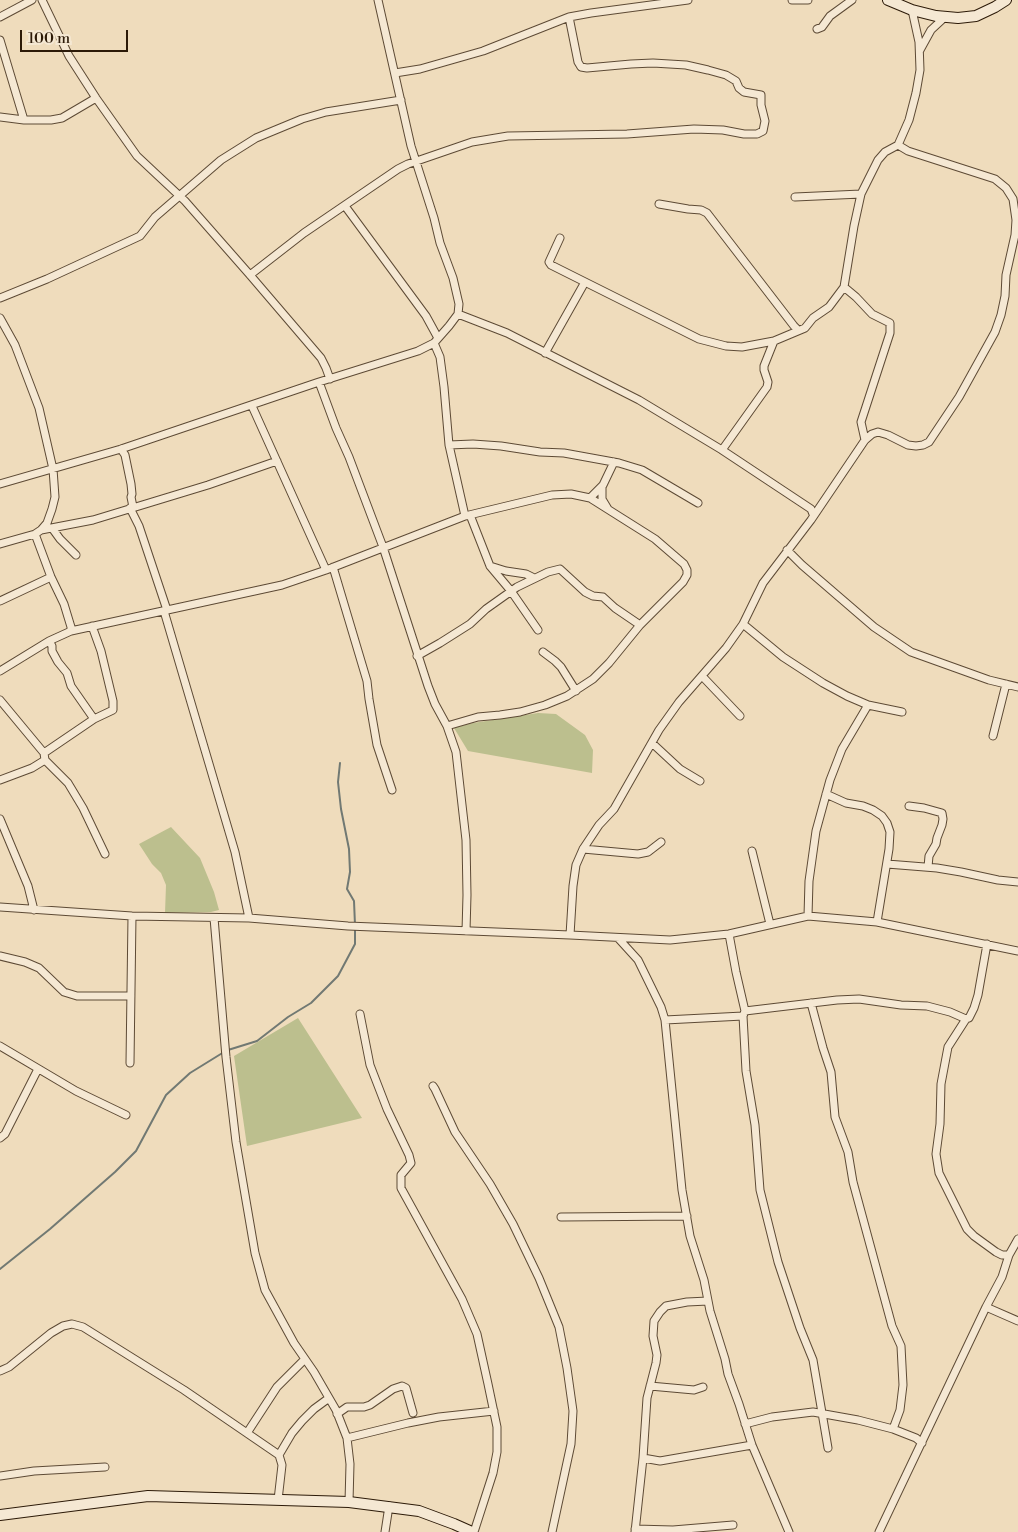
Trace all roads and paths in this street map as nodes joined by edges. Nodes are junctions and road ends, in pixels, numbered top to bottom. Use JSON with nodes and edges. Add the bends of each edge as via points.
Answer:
{"nodes":[{"id":1,"x":32,"y":0,"type":"edge"},
{"id":2,"x":42,"y":0,"type":"edge"},
{"id":3,"x":378,"y":0,"type":"edge"},
{"id":4,"x":688,"y":0,"type":"edge"},
{"id":5,"x":792,"y":0,"type":"edge"},
{"id":6,"x":808,"y":0,"type":"edge"},
{"id":7,"x":852,"y":0,"type":"edge"},
{"id":8,"x":888,"y":0,"type":"edge"},
{"id":9,"x":1006,"y":0,"type":"edge"},
{"id":10,"x":665,"y":2,"type":"edge"},
{"id":11,"x":912,"y":10,"type":"junction"},
{"id":12,"x":0,"y":16,"type":"edge"},
{"id":13,"x":570,"y":17,"type":"junction"},
{"id":14,"x":945,"y":17,"type":"junction"},
{"id":15,"x":817,"y":29,"type":"dead end"},
{"id":16,"x":0,"y":40,"type":"edge"},
{"id":17,"x":920,"y":50,"type":"junction"},
{"id":18,"x":395,"y":73,"type":"junction"},
{"id":19,"x":96,"y":98,"type":"junction"},
{"id":20,"x":401,"y":100,"type":"junction"},
{"id":21,"x":0,"y":117,"type":"edge"},
{"id":22,"x":24,"y":120,"type":"junction"},
{"id":23,"x":898,"y":145,"type":"junction"},
{"id":24,"x":416,"y":162,"type":"junction"},
{"id":25,"x":861,"y":194,"type":"junction"},
{"id":26,"x":179,"y":195,"type":"junction"},
{"id":27,"x":795,"y":197,"type":"dead end"},
{"id":28,"x":659,"y":204,"type":"dead end"},
{"id":29,"x":345,"y":206,"type":"junction"},
{"id":30,"x":1016,"y":235,"type":"edge"},
{"id":31,"x":560,"y":238,"type":"dead end"},
{"id":32,"x":250,"y":275,"type":"junction"},
{"id":33,"x":585,"y":282,"type":"junction"},
{"id":34,"x":844,"y":287,"type":"junction"},
{"id":35,"x":0,"y":298,"type":"edge"},
{"id":36,"x":458,"y":314,"type":"junction"},
{"id":37,"x":0,"y":318,"type":"edge"},
{"id":38,"x":798,"y":330,"type":"junction"},
{"id":39,"x":436,"y":340,"type":"junction"},
{"id":40,"x":774,"y":341,"type":"junction"},
{"id":41,"x":545,"y":353,"type":"junction"},
{"id":42,"x":330,"y":379,"type":"junction"},
{"id":43,"x":319,"y":382,"type":"junction"},
{"id":44,"x":252,"y":406,"type":"junction"},
{"id":45,"x":865,"y":440,"type":"junction"},
{"id":46,"x":449,"y":445,"type":"junction"},
{"id":47,"x":121,"y":449,"type":"junction"},
{"id":48,"x":722,"y":450,"type":"junction"},
{"id":49,"x":277,"y":461,"type":"junction"},
{"id":50,"x":614,"y":462,"type":"junction"},
{"id":51,"x":53,"y":469,"type":"junction"},
{"id":52,"x":0,"y":484,"type":"edge"},
{"id":53,"x":602,"y":487,"type":"junction"},
{"id":54,"x":590,"y":498,"type":"junction"},
{"id":55,"x":698,"y":503,"type":"dead end"},
{"id":56,"x":131,"y":507,"type":"junction"},
{"id":57,"x":608,"y":509,"type":"junction"},
{"id":58,"x":813,"y":514,"type":"junction"},
{"id":59,"x":468,"y":516,"type":"junction"},
{"id":60,"x":52,"y":528,"type":"junction"},
{"id":61,"x":38,"y":532,"type":"junction"},
{"id":62,"x":0,"y":544,"type":"edge"},
{"id":63,"x":383,"y":548,"type":"junction"},
{"id":64,"x":787,"y":550,"type":"junction"},
{"id":65,"x":76,"y":556,"type":"dead end"},
{"id":66,"x":490,"y":566,"type":"junction"},
{"id":67,"x":329,"y":569,"type":"junction"},
{"id":68,"x":51,"y":578,"type":"junction"},
{"id":69,"x":534,"y":578,"type":"junction"},
{"id":70,"x":511,"y":591,"type":"junction"},
{"id":71,"x":0,"y":601,"type":"edge"},
{"id":72,"x":165,"y":610,"type":"junction"},
{"id":73,"x":743,"y":624,"type":"junction"},
{"id":74,"x":640,"y":625,"type":"junction"},
{"id":75,"x":92,"y":626,"type":"junction"},
{"id":76,"x":538,"y":630,"type":"dead end"},
{"id":77,"x":71,"y":631,"type":"junction"},
{"id":78,"x":49,"y":641,"type":"junction"},
{"id":79,"x":543,"y":652,"type":"dead end"},
{"id":80,"x":417,"y":656,"type":"junction"},
{"id":81,"x":0,"y":670,"type":"edge"},
{"id":82,"x":702,"y":676,"type":"junction"},
{"id":83,"x":1006,"y":684,"type":"junction"},
{"id":84,"x":1018,"y":687,"type":"edge"},
{"id":85,"x":576,"y":690,"type":"junction"},
{"id":86,"x":0,"y":700,"type":"edge"},
{"id":87,"x":868,"y":705,"type":"junction"},
{"id":88,"x":902,"y":712,"type":"dead end"},
{"id":89,"x":740,"y":716,"type":"dead end"},
{"id":90,"x":94,"y":719,"type":"junction"},
{"id":91,"x":447,"y":726,"type":"junction"},
{"id":92,"x":993,"y":736,"type":"dead end"},
{"id":93,"x":652,"y":744,"type":"junction"},
{"id":94,"x":45,"y":756,"type":"junction"},
{"id":95,"x":0,"y":780,"type":"edge"},
{"id":96,"x":700,"y":781,"type":"dead end"},
{"id":97,"x":392,"y":790,"type":"dead end"},
{"id":98,"x":826,"y":794,"type":"junction"},
{"id":99,"x":909,"y":806,"type":"dead end"},
{"id":100,"x":0,"y":820,"type":"edge"},
{"id":101,"x":661,"y":842,"type":"dead end"},
{"id":102,"x":583,"y":849,"type":"junction"},
{"id":103,"x":752,"y":851,"type":"dead end"},
{"id":104,"x":105,"y":854,"type":"dead end"},
{"id":105,"x":887,"y":864,"type":"junction"},
{"id":106,"x":928,"y":867,"type":"junction"},
{"id":107,"x":1018,"y":882,"type":"edge"},
{"id":108,"x":0,"y":907,"type":"edge"},
{"id":109,"x":34,"y":910,"type":"junction"},
{"id":110,"x":132,"y":916,"type":"junction"},
{"id":111,"x":808,"y":916,"type":"junction"},
{"id":112,"x":214,"y":918,"type":"junction"},
{"id":113,"x":249,"y":918,"type":"junction"},
{"id":114,"x":877,"y":922,"type":"junction"},
{"id":115,"x":770,"y":924,"type":"junction"},
{"id":116,"x":466,"y":931,"type":"junction"},
{"id":117,"x":729,"y":934,"type":"junction"},
{"id":118,"x":570,"y":935,"type":"junction"},
{"id":119,"x":618,"y":938,"type":"junction"},
{"id":120,"x":987,"y":944,"type":"junction"},
{"id":121,"x":1018,"y":952,"type":"edge"},
{"id":122,"x":0,"y":956,"type":"edge"},
{"id":123,"x":132,"y":996,"type":"junction"},
{"id":124,"x":811,"y":1003,"type":"junction"},
{"id":125,"x":744,"y":1013,"type":"junction"},
{"id":126,"x":360,"y":1014,"type":"dead end"},
{"id":127,"x":966,"y":1019,"type":"junction"},
{"id":128,"x":665,"y":1020,"type":"junction"},
{"id":129,"x":0,"y":1046,"type":"edge"},
{"id":130,"x":130,"y":1064,"type":"dead end"},
{"id":131,"x":38,"y":1069,"type":"junction"},
{"id":132,"x":433,"y":1086,"type":"dead end"},
{"id":133,"x":126,"y":1115,"type":"dead end"},
{"id":134,"x":0,"y":1138,"type":"edge"},
{"id":135,"x":687,"y":1216,"type":"junction"},
{"id":136,"x":561,"y":1217,"type":"dead end"},
{"id":137,"x":1018,"y":1239,"type":"edge"},
{"id":138,"x":1006,"y":1255,"type":"junction"},
{"id":139,"x":708,"y":1301,"type":"junction"},
{"id":140,"x":986,"y":1307,"type":"junction"},
{"id":141,"x":1018,"y":1321,"type":"edge"},
{"id":142,"x":305,"y":1359,"type":"junction"},
{"id":143,"x":0,"y":1371,"type":"edge"},
{"id":144,"x":650,"y":1386,"type":"junction"},
{"id":145,"x":703,"y":1387,"type":"dead end"},
{"id":146,"x":329,"y":1398,"type":"junction"},
{"id":147,"x":494,"y":1411,"type":"junction"},
{"id":148,"x":413,"y":1413,"type":"dead end"},
{"id":149,"x":337,"y":1414,"type":"junction"},
{"id":150,"x":822,"y":1414,"type":"junction"},
{"id":151,"x":745,"y":1424,"type":"junction"},
{"id":152,"x":893,"y":1429,"type":"junction"},
{"id":153,"x":247,"y":1433,"type":"junction"},
{"id":154,"x":347,"y":1438,"type":"junction"},
{"id":155,"x":922,"y":1443,"type":"junction"},
{"id":156,"x":752,"y":1445,"type":"junction"},
{"id":157,"x":828,"y":1448,"type":"dead end"},
{"id":158,"x":279,"y":1455,"type":"junction"},
{"id":159,"x":643,"y":1458,"type":"junction"},
{"id":160,"x":105,"y":1467,"type":"dead end"},
{"id":161,"x":0,"y":1476,"type":"edge"},
{"id":162,"x":278,"y":1500,"type":"junction"},
{"id":163,"x":349,"y":1502,"type":"junction"},
{"id":164,"x":389,"y":1506,"type":"junction"},
{"id":165,"x":0,"y":1515,"type":"edge"},
{"id":166,"x":733,"y":1525,"type":"dead end"},
{"id":167,"x":635,"y":1530,"type":"edge"},
{"id":168,"x":385,"y":1532,"type":"edge"},
{"id":169,"x":473,"y":1532,"type":"edge"},
{"id":170,"x":552,"y":1532,"type":"edge"},
{"id":171,"x":789,"y":1532,"type":"edge"},
{"id":172,"x":879,"y":1532,"type":"edge"}],
"edges":[{"from":1,"to":12,"type":"street"},
{"from":2,"to":19,"type":"street","via":[[69,56]]},
{"from":3,"to":18,"type":"street"},
{"from":4,"to":10,"type":"street"},
{"from":5,"to":6,"type":"street"},
{"from":7,"to":15,"type":"street"},
{"from":8,"to":11,"type":"street"},
{"from":9,"to":14,"type":"street","via":[[976,16]]},
{"from":10,"to":13,"type":"street"},
{"from":11,"to":14,"type":"street"},
{"from":11,"to":17,"type":"street"},
{"from":13,"to":18,"type":"street","via":[[483,51]]},
{"from":13,"to":24,"type":"street","via":[[581,67],[653,63],[726,75],[736,81],[744,92],[761,95],[765,121],[763,131],[744,134],[694,129],[508,136],[472,142]]},
{"from":14,"to":17,"type":"street","via":[[931,30]]},
{"from":16,"to":22,"type":"street"},
{"from":17,"to":23,"type":"street","via":[[916,94]]},
{"from":18,"to":20,"type":"street"},
{"from":19,"to":22,"type":"street","via":[[62,118]]},
{"from":19,"to":26,"type":"street","via":[[138,156]]},
{"from":20,"to":24,"type":"street"},
{"from":20,"to":26,"type":"street","via":[[326,112],[277,129],[221,160]]},
{"from":21,"to":22,"type":"street"},
{"from":23,"to":25,"type":"street","via":[[878,160]]},
{"from":23,"to":30,"type":"street","via":[[995,179],[1013,199]]},
{"from":24,"to":29,"type":"street","via":[[398,170]]},
{"from":24,"to":36,"type":"street","via":[[453,278]]},
{"from":25,"to":27,"type":"street"},
{"from":25,"to":34,"type":"street"},
{"from":26,"to":32,"type":"street"},
{"from":26,"to":35,"type":"street","via":[[140,236]]},
{"from":28,"to":38,"type":"street","via":[[707,213]]},
{"from":29,"to":32,"type":"street"},
{"from":29,"to":39,"type":"street","via":[[426,316]]},
{"from":30,"to":45,"type":"street","via":[[995,332],[960,397],[939,428],[923,445],[908,445],[878,432]]},
{"from":31,"to":33,"type":"street","via":[[549,262]]},
{"from":32,"to":42,"type":"street","via":[[321,358]]},
{"from":33,"to":40,"type":"street","via":[[699,339],[742,347]]},
{"from":33,"to":41,"type":"street"},
{"from":34,"to":38,"type":"street","via":[[829,307],[805,328]]},
{"from":34,"to":45,"type":"street","via":[[872,314],[890,323],[890,332],[861,422]]},
{"from":36,"to":39,"type":"street"},
{"from":36,"to":41,"type":"street","via":[[507,333]]},
{"from":37,"to":51,"type":"street","via":[[15,345],[39,408]]},
{"from":38,"to":40,"type":"street"},
{"from":39,"to":42,"type":"street","via":[[409,354]]},
{"from":39,"to":46,"type":"street"},
{"from":40,"to":48,"type":"street","via":[[764,366],[767,388]]},
{"from":41,"to":48,"type":"street","via":[[639,400]]},
{"from":42,"to":43,"type":"street"},
{"from":43,"to":44,"type":"street"},
{"from":43,"to":63,"type":"street"},
{"from":44,"to":47,"type":"street"},
{"from":44,"to":49,"type":"street"},
{"from":45,"to":58,"type":"street"},
{"from":46,"to":50,"type":"street","via":[[501,446]]},
{"from":46,"to":59,"type":"street"},
{"from":47,"to":51,"type":"street"},
{"from":47,"to":56,"type":"street","via":[[131,484]]},
{"from":48,"to":58,"type":"street","via":[[811,509]]},
{"from":49,"to":56,"type":"street"},
{"from":49,"to":67,"type":"street"},
{"from":50,"to":53,"type":"street"},
{"from":50,"to":55,"type":"street","via":[[642,470]]},
{"from":51,"to":52,"type":"street"},
{"from":51,"to":61,"type":"street","via":[[55,497],[47,522]]},
{"from":53,"to":54,"type":"street"},
{"from":53,"to":57,"type":"street","via":[[602,499]]},
{"from":54,"to":57,"type":"street"},
{"from":54,"to":59,"type":"street","via":[[552,495]]},
{"from":56,"to":60,"type":"street","via":[[93,520]]},
{"from":56,"to":72,"type":"street"},
{"from":57,"to":74,"type":"street","via":[[655,539],[687,570],[683,582]]},
{"from":58,"to":64,"type":"street"},
{"from":59,"to":63,"type":"street"},
{"from":59,"to":66,"type":"street"},
{"from":60,"to":61,"type":"street"},
{"from":60,"to":65,"type":"street"},
{"from":61,"to":62,"type":"street"},
{"from":61,"to":68,"type":"street"},
{"from":63,"to":67,"type":"street"},
{"from":63,"to":80,"type":"street"},
{"from":64,"to":73,"type":"street","via":[[763,583]]},
{"from":64,"to":83,"type":"street","via":[[893,641],[951,668]]},
{"from":66,"to":69,"type":"street"},
{"from":66,"to":70,"type":"street"},
{"from":67,"to":72,"type":"street","via":[[282,585]]},
{"from":67,"to":97,"type":"street","via":[[367,681],[377,745]]},
{"from":68,"to":71,"type":"street"},
{"from":68,"to":77,"type":"street","via":[[64,604]]},
{"from":69,"to":70,"type":"street"},
{"from":69,"to":74,"type":"street","via":[[560,569],[585,592],[604,597]]},
{"from":70,"to":76,"type":"street"},
{"from":70,"to":80,"type":"street","via":[[470,624]]},
{"from":72,"to":75,"type":"street"},
{"from":72,"to":113,"type":"street","via":[[235,852]]},
{"from":73,"to":82,"type":"street"},
{"from":73,"to":87,"type":"street","via":[[796,666],[831,688]]},
{"from":74,"to":85,"type":"street","via":[[598,674]]},
{"from":75,"to":77,"type":"street"},
{"from":75,"to":90,"type":"street","via":[[114,707]]},
{"from":77,"to":78,"type":"street"},
{"from":78,"to":81,"type":"street"},
{"from":78,"to":90,"type":"street","via":[[58,662]]},
{"from":79,"to":85,"type":"street","via":[[555,661]]},
{"from":80,"to":91,"type":"street"},
{"from":82,"to":89,"type":"street"},
{"from":82,"to":93,"type":"street","via":[[679,702]]},
{"from":83,"to":84,"type":"street"},
{"from":83,"to":92,"type":"street"},
{"from":85,"to":91,"type":"street","via":[[553,702],[520,712],[478,716]]},
{"from":86,"to":94,"type":"street"},
{"from":87,"to":88,"type":"street"},
{"from":87,"to":98,"type":"street","via":[[842,749]]},
{"from":90,"to":94,"type":"street"},
{"from":91,"to":116,"type":"street","via":[[456,752],[466,840]]},
{"from":93,"to":96,"type":"street","via":[[680,769]]},
{"from":93,"to":102,"type":"street","via":[[614,809]]},
{"from":94,"to":95,"type":"street","via":[[32,768]]},
{"from":94,"to":104,"type":"street","via":[[68,783]]},
{"from":98,"to":105,"type":"street","via":[[882,816],[890,832]]},
{"from":98,"to":111,"type":"street","via":[[815,839]]},
{"from":99,"to":106,"type":"street","via":[[942,813],[942,825],[929,856]]},
{"from":100,"to":109,"type":"street","via":[[28,886]]},
{"from":101,"to":102,"type":"street","via":[[648,852],[638,854]]},
{"from":102,"to":118,"type":"street","via":[[576,864]]},
{"from":103,"to":115,"type":"street"},
{"from":105,"to":106,"type":"street"},
{"from":105,"to":114,"type":"street"},
{"from":106,"to":107,"type":"street"},
{"from":108,"to":109,"type":"street"},
{"from":109,"to":110,"type":"street"},
{"from":110,"to":112,"type":"street"},
{"from":110,"to":123,"type":"street"},
{"from":111,"to":114,"type":"street"},
{"from":111,"to":115,"type":"street"},
{"from":112,"to":113,"type":"street"},
{"from":112,"to":142,"type":"street","via":[[236,1142],[255,1254],[265,1290]]},
{"from":113,"to":116,"type":"street"},
{"from":114,"to":120,"type":"street"},
{"from":115,"to":117,"type":"street"},
{"from":116,"to":118,"type":"street"},
{"from":117,"to":119,"type":"street","via":[[670,940]]},
{"from":117,"to":125,"type":"street"},
{"from":118,"to":119,"type":"street"},
{"from":119,"to":128,"type":"street","via":[[638,960]]},
{"from":120,"to":121,"type":"street"},
{"from":120,"to":127,"type":"street","via":[[978,995]]},
{"from":122,"to":123,"type":"street","via":[[39,968],[64,992],[72,995]]},
{"from":123,"to":130,"type":"street"},
{"from":124,"to":125,"type":"street"},
{"from":124,"to":127,"type":"street","via":[[859,999],[927,1006]]},
{"from":124,"to":152,"type":"street","via":[[831,1072],[835,1117],[848,1152],[853,1182],[892,1326],[901,1346],[903,1385],[900,1410]]},
{"from":125,"to":128,"type":"street"},
{"from":125,"to":150,"type":"street","via":[[746,1071],[755,1126],[760,1190],[778,1262],[812,1360]]},
{"from":126,"to":147,"type":"street","via":[[370,1065],[410,1155],[411,1163],[401,1175],[401,1188],[462,1299],[477,1334]]},
{"from":127,"to":138,"type":"street","via":[[948,1047],[941,1084],[936,1154],[939,1173],[967,1229],[987,1246]]},
{"from":128,"to":135,"type":"street"},
{"from":129,"to":131,"type":"street"},
{"from":131,"to":133,"type":"street"},
{"from":131,"to":134,"type":"street"},
{"from":132,"to":170,"type":"street","via":[[455,1132],[513,1224],[559,1327],[573,1411],[572,1444]]},
{"from":135,"to":136,"type":"street"},
{"from":135,"to":139,"type":"street"},
{"from":137,"to":138,"type":"street"},
{"from":138,"to":140,"type":"street","via":[[1002,1278]]},
{"from":139,"to":144,"type":"street","via":[[666,1306],[660,1312],[654,1321],[657,1355]]},
{"from":139,"to":151,"type":"street"},
{"from":140,"to":141,"type":"street"},
{"from":140,"to":155,"type":"street"},
{"from":142,"to":146,"type":"street"},
{"from":142,"to":153,"type":"street","via":[[277,1387]]},
{"from":143,"to":153,"type":"street","via":[[51,1333],[72,1324],[83,1327]]},
{"from":144,"to":145,"type":"street","via":[[694,1390]]},
{"from":144,"to":159,"type":"street"},
{"from":146,"to":149,"type":"street"},
{"from":146,"to":158,"type":"street","via":[[302,1421]]},
{"from":147,"to":154,"type":"street","via":[[439,1417]]},
{"from":147,"to":169,"type":"street","via":[[497,1452]]},
{"from":148,"to":149,"type":"street","via":[[406,1388],[402,1386],[370,1405],[348,1407]]},
{"from":149,"to":154,"type":"street"},
{"from":150,"to":151,"type":"street","via":[[813,1412],[772,1417]]},
{"from":150,"to":152,"type":"street"},
{"from":150,"to":157,"type":"street"},
{"from":151,"to":156,"type":"street"},
{"from":152,"to":155,"type":"street"},
{"from":153,"to":158,"type":"street"},
{"from":154,"to":163,"type":"street"},
{"from":155,"to":172,"type":"street"},
{"from":156,"to":159,"type":"street","via":[[660,1461]]},
{"from":156,"to":171,"type":"street"},
{"from":158,"to":162,"type":"street","via":[[282,1465]]},
{"from":159,"to":167,"type":"street"},
{"from":160,"to":161,"type":"street"},
{"from":162,"to":163,"type":"street"},
{"from":162,"to":165,"type":"street","via":[[148,1496]]},
{"from":163,"to":164,"type":"street"},
{"from":164,"to":168,"type":"street"},
{"from":164,"to":169,"type":"street","via":[[419,1511]]},
{"from":166,"to":167,"type":"street"}]}
